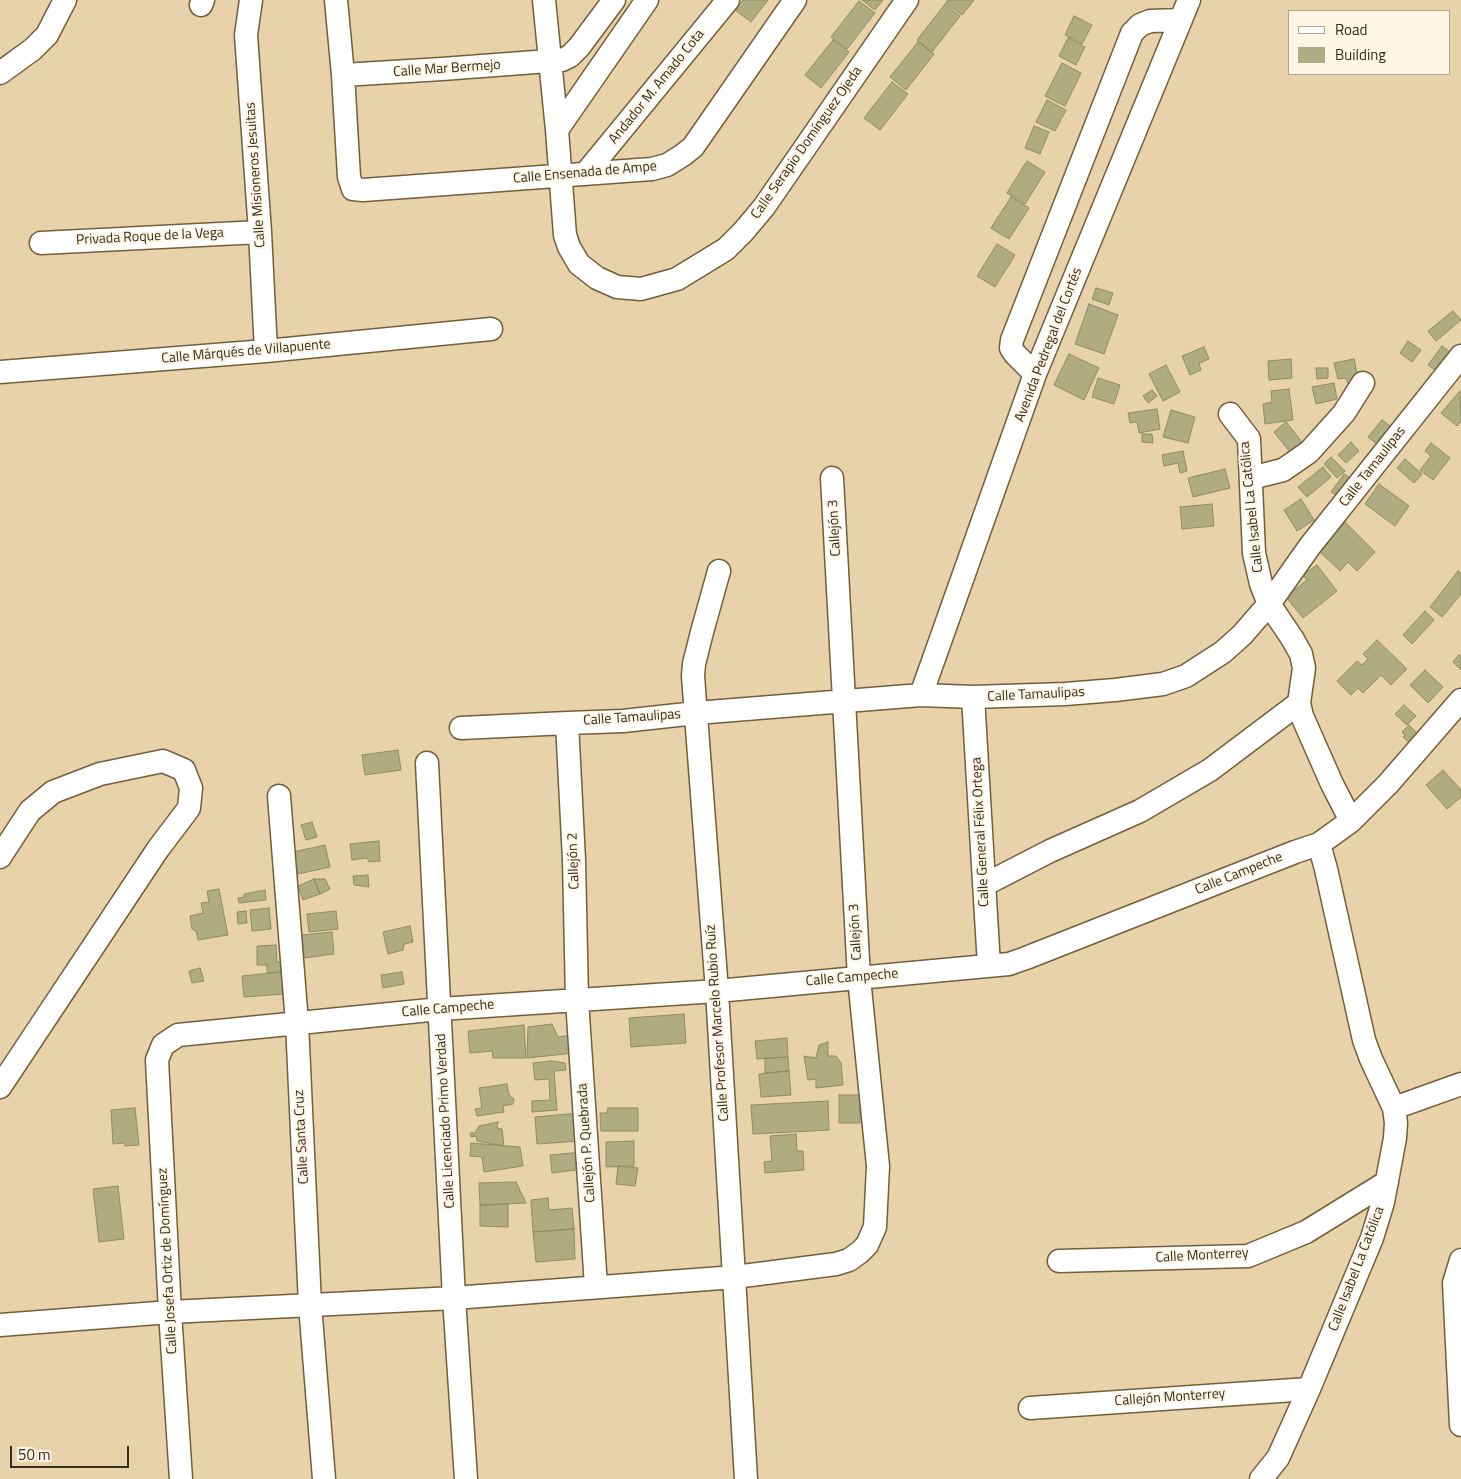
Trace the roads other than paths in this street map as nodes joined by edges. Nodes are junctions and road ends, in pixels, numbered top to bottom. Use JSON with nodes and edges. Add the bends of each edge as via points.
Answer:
{"nodes":[{"id":1,"x":65,"y":0,"type":"edge"},
{"id":2,"x":251,"y":0,"type":"edge"},
{"id":3,"x":336,"y":0,"type":"edge"},
{"id":4,"x":544,"y":0,"type":"edge"},
{"id":5,"x":614,"y":0,"type":"edge"},
{"id":6,"x":647,"y":0,"type":"edge"},
{"id":7,"x":728,"y":0,"type":"edge"},
{"id":8,"x":795,"y":0,"type":"edge"},
{"id":9,"x":907,"y":0,"type":"edge"},
{"id":10,"x":1185,"y":10,"type":"edge"},
{"id":11,"x":551,"y":62,"type":"junction"},
{"id":12,"x":0,"y":73,"type":"edge"},
{"id":13,"x":344,"y":75,"type":"junction"},
{"id":14,"x":558,"y":130,"type":"junction"},
{"id":15,"x":586,"y":173,"type":"junction"},
{"id":16,"x":561,"y":175,"type":"junction"},
{"id":17,"x":260,"y":232,"type":"junction"},
{"id":18,"x":41,"y":243,"type":"dead end"},
{"id":19,"x":491,"y":329,"type":"dead end"},
{"id":20,"x":266,"y":351,"type":"junction"},
{"id":21,"x":1461,"y":356,"type":"edge"},
{"id":22,"x":0,"y":372,"type":"edge"},
{"id":23,"x":1035,"y":374,"type":"junction"},
{"id":24,"x":1364,"y":383,"type":"dead end"},
{"id":25,"x":1230,"y":414,"type":"dead end"},
{"id":26,"x":832,"y":478,"type":"dead end"},
{"id":27,"x":1250,"y":478,"type":"junction"},
{"id":28,"x":720,"y":571,"type":"dead end"},
{"id":29,"x":1269,"y":604,"type":"junction"},
{"id":30,"x":921,"y":695,"type":"junction"},
{"id":31,"x":973,"y":697,"type":"junction"},
{"id":32,"x":1461,"y":700,"type":"edge"},
{"id":33,"x":844,"y":701,"type":"junction"},
{"id":34,"x":1299,"y":703,"type":"junction"},
{"id":35,"x":696,"y":713,"type":"junction"},
{"id":36,"x":567,"y":723,"type":"junction"},
{"id":37,"x":461,"y":728,"type":"dead end"},
{"id":38,"x":427,"y":763,"type":"dead end"},
{"id":39,"x":279,"y":796,"type":"dead end"},
{"id":40,"x":1350,"y":821,"type":"junction"},
{"id":41,"x":1319,"y":844,"type":"junction"},
{"id":42,"x":0,"y":858,"type":"edge"},
{"id":43,"x":984,"y":884,"type":"junction"},
{"id":44,"x":989,"y":966,"type":"junction"},
{"id":45,"x":858,"y":978,"type":"junction"},
{"id":46,"x":716,"y":991,"type":"junction"},
{"id":47,"x":577,"y":1000,"type":"junction"},
{"id":48,"x":440,"y":1009,"type":"junction"},
{"id":49,"x":297,"y":1023,"type":"junction"},
{"id":50,"x":163,"y":1045,"type":"joint"},
{"id":51,"x":1461,"y":1084,"type":"edge"},
{"id":52,"x":0,"y":1087,"type":"edge"},
{"id":53,"x":1394,"y":1108,"type":"junction"},
{"id":54,"x":1387,"y":1182,"type":"junction"},
{"id":55,"x":1461,"y":1260,"type":"edge"},
{"id":56,"x":1059,"y":1261,"type":"dead end"},
{"id":57,"x":735,"y":1277,"type":"junction"},
{"id":58,"x":596,"y":1286,"type":"junction"},
{"id":59,"x":454,"y":1298,"type":"junction"},
{"id":60,"x":310,"y":1305,"type":"junction"},
{"id":61,"x":170,"y":1312,"type":"junction"},
{"id":62,"x":0,"y":1325,"type":"edge"},
{"id":63,"x":1309,"y":1388,"type":"junction"},
{"id":64,"x":1030,"y":1408,"type":"dead end"},
{"id":65,"x":1461,"y":1425,"type":"edge"},
{"id":66,"x":181,"y":1479,"type":"edge"},
{"id":67,"x":324,"y":1479,"type":"edge"},
{"id":68,"x":466,"y":1479,"type":"edge"},
{"id":69,"x":746,"y":1479,"type":"edge"},
{"id":70,"x":1261,"y":1479,"type":"edge"}],
"edges":[{"from":1,"to":12,"type":"street","via":[[47,35]]},
{"from":2,"to":17,"type":"street","name":"Calle Misioneros Jesuitas","via":[[246,35]]},
{"from":3,"to":13,"type":"street"},
{"from":4,"to":11,"type":"street"},
{"from":5,"to":11,"type":"street","name":"Calle Mar Bermejo","via":[[570,56]]},
{"from":6,"to":14,"type":"street"},
{"from":7,"to":15,"type":"street","name":"Andador M. Amado Cota"},
{"from":8,"to":15,"type":"street","name":"Calle Ensenada de Ampe","via":[[693,147],[667,165],[652,169]]},
{"from":9,"to":16,"type":"street","name":"Calle Serapio Domínguez Ojeda","via":[[764,207],[726,249],[677,279],[641,289],[617,287],[585,270],[565,235]]},
{"from":10,"to":23,"type":"street","name":"Avenida Pedregal del Cortés"},
{"from":10,"to":23,"type":"street","via":[[1140,25],[1132,33],[1012,340],[1011,348],[1015,354]]},
{"from":11,"to":13,"type":"street","name":"Calle Mar Bermejo"},
{"from":11,"to":14,"type":"street"},
{"from":13,"to":16,"type":"street","name":"Calle Ensenada de Ampe","via":[[349,176],[353,188]]},
{"from":14,"to":16,"type":"street"},
{"from":15,"to":16,"type":"street","name":"Calle Ensenada de Ampe"},
{"from":17,"to":18,"type":"street","name":"Privada Roque de la Vega"},
{"from":17,"to":20,"type":"street","name":"Calle Misioneros Jesuitas"},
{"from":19,"to":20,"type":"street","name":"Calle Márqués de Villapuente"},
{"from":20,"to":22,"type":"street","name":"Calle Márqués de Villapuente"},
{"from":21,"to":29,"type":"street","name":"Calle Tamaulipas","via":[[1310,546]]},
{"from":23,"to":30,"type":"street","name":"Avenida Pedregal del Cortés"},
{"from":24,"to":27,"type":"street","via":[[1344,413],[1309,452],[1283,470]]},
{"from":25,"to":27,"type":"street","name":"Calle Isabel La Católica","via":[[1248,439]]},
{"from":26,"to":33,"type":"street","name":"Callejón 3"},
{"from":27,"to":29,"type":"street","name":"Calle Isabel La Católica","via":[[1254,553]]},
{"from":28,"to":35,"type":"street","name":"Calle Profesor Marcelo Rubio Ruíz","via":[[694,664]]},
{"from":29,"to":31,"type":"street","name":"Calle Tamaulipas","via":[[1223,652],[1186,676],[1163,684],[1065,694]]},
{"from":29,"to":34,"type":"street","name":"Calle Isabel La Católica","via":[[1301,654],[1304,668]]},
{"from":30,"to":31,"type":"street","name":"Calle Tamaulipas"},
{"from":30,"to":33,"type":"street","name":"Calle Tamaulipas"},
{"from":31,"to":43,"type":"street","name":"Calle General Félix Ortega"},
{"from":32,"to":40,"type":"street","name":"Calle Campeche","via":[[1388,784]]},
{"from":33,"to":35,"type":"street","name":"Calle Tamaulipas"},
{"from":33,"to":45,"type":"street","name":"Callejón 3"},
{"from":34,"to":40,"type":"street","name":"Calle Isabel La Católica","via":[[1314,745]]},
{"from":34,"to":43,"type":"street","via":[[1210,770],[1140,811]]},
{"from":35,"to":36,"type":"street","name":"Calle Tamaulipas"},
{"from":35,"to":46,"type":"street","name":"Calle Profesor Marcelo Rubio Ruíz"},
{"from":36,"to":37,"type":"street","name":"Calle Tamaulipas"},
{"from":36,"to":47,"type":"street","name":"Callejón 2"},
{"from":38,"to":48,"type":"street","name":"Calle Licenciado Primo Verdad"},
{"from":39,"to":49,"type":"street","name":"Calle Santa Cruz"},
{"from":40,"to":41,"type":"street","name":"Calle Campeche"},
{"from":41,"to":44,"type":"street","name":"Calle Campeche","via":[[1026,958]]},
{"from":41,"to":53,"type":"street","name":"Calle Isabel La Católica","via":[[1364,1040]]},
{"from":42,"to":52,"type":"street","via":[[30,811],[53,792],[100,774],[163,761],[184,770],[191,788],[189,808],[158,849]]},
{"from":43,"to":44,"type":"street","name":"Calle General Félix Ortega"},
{"from":44,"to":45,"type":"street","name":"Calle Campeche"},
{"from":45,"to":46,"type":"street","name":"Calle Campeche"},
{"from":45,"to":57,"type":"street","name":"Callejón 3","via":[[878,1166],[876,1227],[867,1245],[849,1260]]},
{"from":46,"to":47,"type":"street","name":"Calle Campeche"},
{"from":46,"to":57,"type":"street","name":"Calle Profesor Marcelo Rubio Ruíz"},
{"from":47,"to":48,"type":"street","name":"Calle Campeche"},
{"from":47,"to":58,"type":"street","name":"Callejón P. Quebrada"},
{"from":48,"to":49,"type":"street","name":"Calle Campeche"},
{"from":48,"to":59,"type":"street","name":"Calle Licenciado Primo Verdad"},
{"from":49,"to":50,"type":"street","name":"Calle Campeche","via":[[178,1035]]},
{"from":49,"to":60,"type":"street","name":"Calle Santa Cruz"},
{"from":50,"to":61,"type":"street","name":"Calle Josefa Ortiz de Domínguez","via":[[157,1060]]},
{"from":51,"to":53,"type":"street"},
{"from":53,"to":54,"type":"street","name":"Calle Isabel La Católica","via":[[1395,1138]]},
{"from":54,"to":56,"type":"street","name":"Calle Monterrey","via":[[1306,1232],[1248,1256]]},
{"from":54,"to":63,"type":"street","name":"Calle Isabel La Católica","via":[[1372,1238]]},
{"from":55,"to":65,"type":"street","via":[[1454,1283]]},
{"from":57,"to":58,"type":"street","name":"Callejón 3"},
{"from":57,"to":69,"type":"street","name":"Calle Profesor Marcelo Rubio Ruíz"},
{"from":58,"to":59,"type":"street","name":"Callejón 3"},
{"from":59,"to":60,"type":"street","name":"Callejón 3"},
{"from":59,"to":68,"type":"street","name":"Calle Licenciado Primo Verdad"},
{"from":60,"to":61,"type":"street","name":"Callejón 3"},
{"from":60,"to":67,"type":"street","name":"Calle Santa Cruz"},
{"from":61,"to":62,"type":"street","name":"Callejón 3"},
{"from":61,"to":66,"type":"street","name":"Calle Josefa Ortiz de Domínguez"},
{"from":63,"to":64,"type":"street","name":"Callejón Monterrey"},
{"from":63,"to":70,"type":"street","name":"Calle Isabel La Católica","via":[[1278,1458]]}]}
